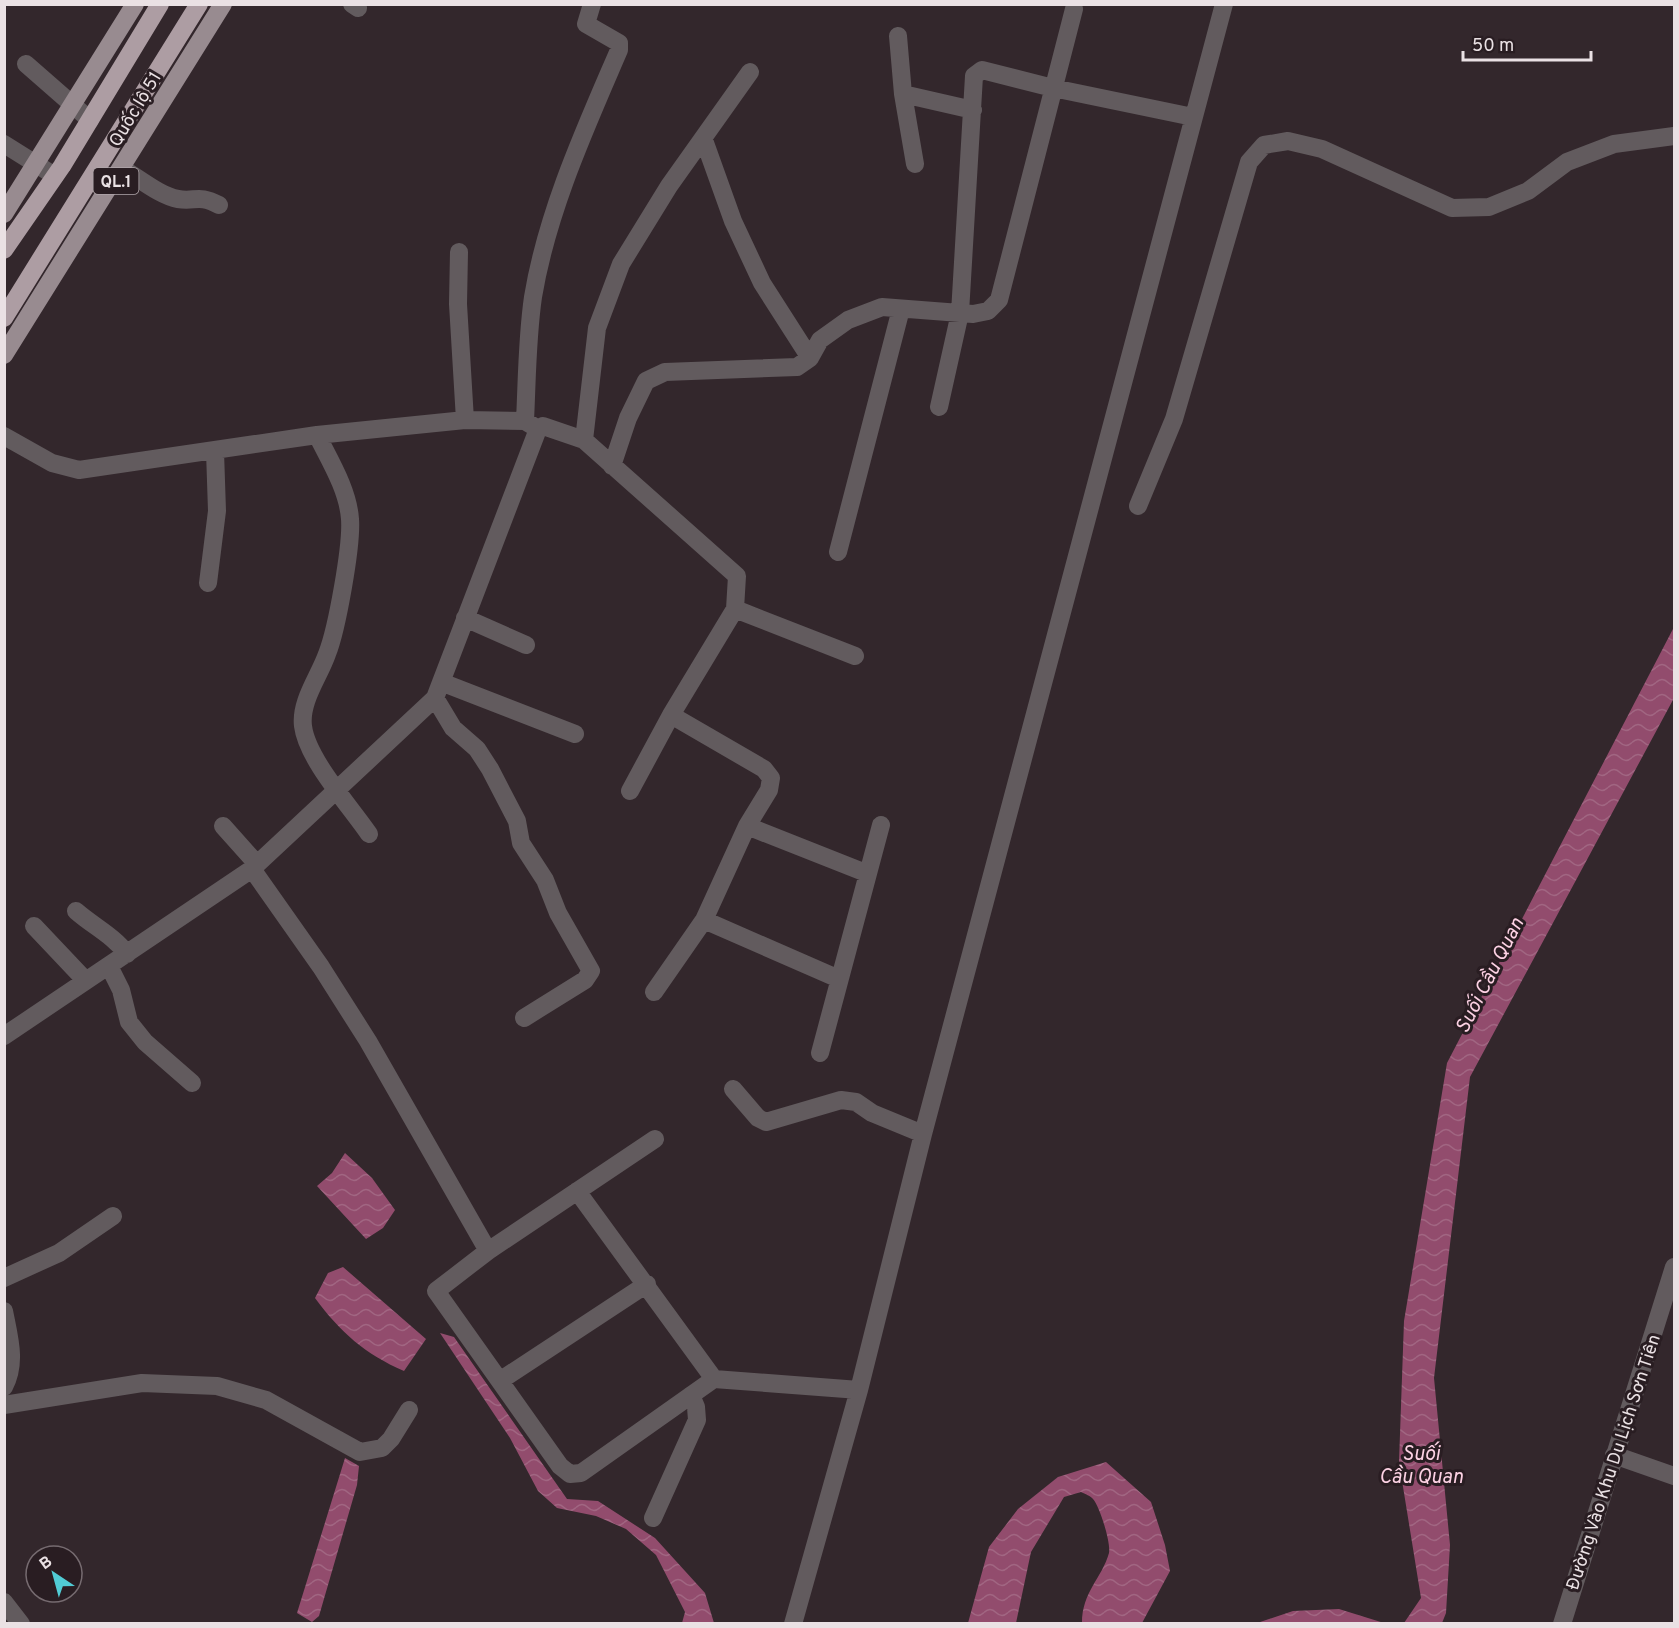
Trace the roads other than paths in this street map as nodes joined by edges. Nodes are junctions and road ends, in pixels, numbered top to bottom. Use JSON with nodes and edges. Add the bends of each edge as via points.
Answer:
{"nodes":[{"id":1,"x":135,"y":4,"type":"edge"},
{"id":2,"x":160,"y":4,"type":"edge"},
{"id":3,"x":199,"y":4,"type":"edge"},
{"id":4,"x":223,"y":4,"type":"edge"},
{"id":5,"x":592,"y":4,"type":"edge"},
{"id":6,"x":1224,"y":4,"type":"edge"},
{"id":7,"x":1074,"y":9,"type":"dead end"},
{"id":8,"x":898,"y":36,"type":"dead end"},
{"id":9,"x":26,"y":64,"type":"dead end"},
{"id":10,"x":750,"y":72,"type":"dead end"},
{"id":11,"x":1053,"y":88,"type":"junction"},
{"id":12,"x":903,"y":94,"type":"junction"},
{"id":13,"x":73,"y":106,"type":"junction"},
{"id":14,"x":973,"y":110,"type":"junction"},
{"id":15,"x":1193,"y":117,"type":"junction"},
{"id":16,"x":90,"y":120,"type":"junction"},
{"id":17,"x":1674,"y":136,"type":"edge"},
{"id":18,"x":704,"y":140,"type":"junction"},
{"id":19,"x":4,"y":144,"type":"edge"},
{"id":20,"x":915,"y":164,"type":"dead end"},
{"id":21,"x":36,"y":165,"type":"junction"},
{"id":22,"x":123,"y":169,"type":"junction"},
{"id":23,"x":55,"y":176,"type":"junction"},
{"id":24,"x":219,"y":205,"type":"dead end"},
{"id":25,"x":4,"y":214,"type":"edge"},
{"id":26,"x":4,"y":250,"type":"edge"},
{"id":27,"x":459,"y":252,"type":"dead end"},
{"id":28,"x":901,"y":309,"type":"junction"},
{"id":29,"x":960,"y":313,"type":"junction"},
{"id":30,"x":4,"y":318,"type":"edge"},
{"id":31,"x":4,"y":355,"type":"edge"},
{"id":32,"x":810,"y":358,"type":"junction"},
{"id":33,"x":939,"y":407,"type":"dead end"},
{"id":34,"x":465,"y":420,"type":"junction"},
{"id":35,"x":531,"y":425,"type":"junction"},
{"id":36,"x":317,"y":435,"type":"junction"},
{"id":37,"x":4,"y":436,"type":"edge"},
{"id":38,"x":584,"y":440,"type":"junction"},
{"id":39,"x":215,"y":451,"type":"junction"},
{"id":40,"x":612,"y":466,"type":"junction"},
{"id":41,"x":1138,"y":506,"type":"dead end"},
{"id":42,"x":838,"y":552,"type":"dead end"},
{"id":43,"x":208,"y":583,"type":"dead end"},
{"id":44,"x":735,"y":609,"type":"junction"},
{"id":45,"x":465,"y":618,"type":"junction"},
{"id":46,"x":526,"y":645,"type":"dead end"},
{"id":47,"x":855,"y":656,"type":"dead end"},
{"id":48,"x":438,"y":690,"type":"junction"},
{"id":49,"x":671,"y":715,"type":"junction"},
{"id":50,"x":575,"y":734,"type":"dead end"},
{"id":51,"x":337,"y":787,"type":"junction"},
{"id":52,"x":630,"y":791,"type":"dead end"},
{"id":53,"x":223,"y":825,"type":"dead end"},
{"id":54,"x":881,"y":825,"type":"dead end"},
{"id":55,"x":747,"y":826,"type":"junction"},
{"id":56,"x":369,"y":834,"type":"dead end"},
{"id":57,"x":254,"y":867,"type":"junction"},
{"id":58,"x":866,"y":873,"type":"junction"},
{"id":59,"x":76,"y":911,"type":"dead end"},
{"id":60,"x":704,"y":920,"type":"junction"},
{"id":61,"x":34,"y":926,"type":"dead end"},
{"id":62,"x":127,"y":954,"type":"junction"},
{"id":63,"x":109,"y":966,"type":"junction"},
{"id":64,"x":839,"y":979,"type":"junction"},
{"id":65,"x":86,"y":981,"type":"junction"},
{"id":66,"x":654,"y":992,"type":"dead end"},
{"id":67,"x":524,"y":1018,"type":"dead end"},
{"id":68,"x":4,"y":1036,"type":"edge"},
{"id":69,"x":820,"y":1053,"type":"dead end"},
{"id":70,"x":192,"y":1083,"type":"dead end"},
{"id":71,"x":734,"y":1089,"type":"dead end"},
{"id":72,"x":923,"y":1134,"type":"junction"},
{"id":73,"x":655,"y":1139,"type":"dead end"},
{"id":74,"x":577,"y":1191,"type":"junction"},
{"id":75,"x":113,"y":1216,"type":"dead end"},
{"id":76,"x":488,"y":1251,"type":"junction"},
{"id":77,"x":1674,"y":1267,"type":"edge"},
{"id":78,"x":4,"y":1278,"type":"edge"},
{"id":79,"x":647,"y":1284,"type":"junction"},
{"id":80,"x":4,"y":1311,"type":"edge"},
{"id":81,"x":714,"y":1379,"type":"junction"},
{"id":82,"x":501,"y":1380,"type":"junction"},
{"id":83,"x":4,"y":1387,"type":"edge"},
{"id":84,"x":859,"y":1390,"type":"junction"},
{"id":85,"x":691,"y":1395,"type":"junction"},
{"id":86,"x":4,"y":1405,"type":"edge"},
{"id":87,"x":409,"y":1410,"type":"dead end"},
{"id":88,"x":1614,"y":1455,"type":"junction"},
{"id":89,"x":1674,"y":1476,"type":"edge"},
{"id":90,"x":653,"y":1518,"type":"dead end"},
{"id":91,"x":4,"y":1602,"type":"edge"},
{"id":92,"x":21,"y":1623,"type":"edge"},
{"id":93,"x":793,"y":1623,"type":"edge"},
{"id":94,"x":1562,"y":1623,"type":"edge"}],
"edges":[{"from":1,"to":13,"type":"main road"},
{"from":2,"to":16,"type":"highway","name":"Quốc lộ 51"},
{"from":3,"to":30,"type":"highway","name":"Quốc lộ 51","number":"QL.1"},
{"from":4,"to":22,"type":"main road","name":"Quốc lộ 51","number":"QL.1"},
{"from":5,"to":35,"type":"street","via":[[586,24],[614,37],[620,43],[619,50],[572,165],[540,261],[530,325]]},
{"from":6,"to":15,"type":"street"},
{"from":7,"to":11,"type":"street"},
{"from":8,"to":12,"type":"street"},
{"from":9,"to":13,"type":"street"},
{"from":10,"to":18,"type":"street"},
{"from":11,"to":14,"type":"street","via":[[982,70],[974,76]]},
{"from":11,"to":15,"type":"street"},
{"from":11,"to":29,"type":"street","via":[[999,300],[988,311]]},
{"from":12,"to":14,"type":"street"},
{"from":12,"to":20,"type":"street"},
{"from":13,"to":16,"type":"street"},
{"from":13,"to":21,"type":"main road"},
{"from":14,"to":29,"type":"street"},
{"from":15,"to":72,"type":"street"},
{"from":16,"to":23,"type":"highway","name":"Quốc lộ 51"},
{"from":17,"to":41,"type":"street","via":[[1614,144],[1567,162],[1528,192],[1489,207],[1452,208],[1322,149],[1288,141],[1264,145],[1249,162],[1174,419]]},
{"from":18,"to":32,"type":"street","via":[[733,222],[762,284]]},
{"from":18,"to":38,"type":"street","via":[[669,186],[621,264],[597,328]]},
{"from":19,"to":21,"type":"street"},
{"from":21,"to":23,"type":"street"},
{"from":21,"to":25,"type":"main road"},
{"from":22,"to":24,"type":"street","via":[[171,197],[204,198]]},
{"from":22,"to":31,"type":"main road","name":"Quốc lộ 51","number":"QL.1"},
{"from":23,"to":26,"type":"highway","name":"Quốc lộ 51"},
{"from":27,"to":34,"type":"street"},
{"from":28,"to":29,"type":"street"},
{"from":28,"to":32,"type":"street","via":[[882,307],[848,320],[820,340]]},
{"from":28,"to":42,"type":"street"},
{"from":29,"to":33,"type":"street"},
{"from":32,"to":40,"type":"street","via":[[797,367],[665,372],[646,381]]},
{"from":34,"to":35,"type":"street"},
{"from":34,"to":36,"type":"street"},
{"from":35,"to":38,"type":"street","via":[[548,426]]},
{"from":35,"to":45,"type":"street"},
{"from":36,"to":39,"type":"street"},
{"from":36,"to":51,"type":"street","via":[[339,480],[350,519],[329,649],[302,712],[303,729],[313,756]]},
{"from":37,"to":39,"type":"street","via":[[52,463],[79,470]]},
{"from":38,"to":40,"type":"street"},
{"from":39,"to":43,"type":"street","via":[[217,511]]},
{"from":40,"to":44,"type":"street","via":[[737,576]]},
{"from":44,"to":47,"type":"street"},
{"from":44,"to":49,"type":"street"},
{"from":45,"to":46,"type":"street"},
{"from":45,"to":48,"type":"street"},
{"from":48,"to":50,"type":"street"},
{"from":48,"to":51,"type":"street"},
{"from":48,"to":67,"type":"street","via":[[453,728],[477,749],[490,769],[517,820],[521,843],[545,880],[558,913],[591,971],[585,980]]},
{"from":49,"to":52,"type":"street"},
{"from":49,"to":55,"type":"street","via":[[764,769],[771,778],[769,790]]},
{"from":51,"to":56,"type":"street"},
{"from":51,"to":57,"type":"street"},
{"from":53,"to":57,"type":"street"},
{"from":54,"to":58,"type":"street"},
{"from":55,"to":58,"type":"street"},
{"from":55,"to":60,"type":"street"},
{"from":57,"to":62,"type":"street"},
{"from":57,"to":76,"type":"street","via":[[368,1041]]},
{"from":58,"to":64,"type":"street"},
{"from":59,"to":62,"type":"street","via":[[95,928],[116,939]]},
{"from":60,"to":64,"type":"street"},
{"from":60,"to":66,"type":"street"},
{"from":61,"to":65,"type":"street"},
{"from":62,"to":63,"type":"street"},
{"from":63,"to":65,"type":"street"},
{"from":63,"to":70,"type":"street","via":[[121,990],[129,1022],[145,1042]]},
{"from":64,"to":69,"type":"street"},
{"from":65,"to":68,"type":"street"},
{"from":71,"to":72,"type":"street","via":[[766,1122],[841,1100],[856,1102],[872,1113]]},
{"from":72,"to":84,"type":"street"},
{"from":73,"to":74,"type":"street"},
{"from":74,"to":76,"type":"street"},
{"from":74,"to":79,"type":"street"},
{"from":75,"to":78,"type":"street","via":[[59,1253]]},
{"from":76,"to":82,"type":"street","via":[[436,1291]]},
{"from":77,"to":88,"type":"street","name":"Đường Vào Khu Du Lịch Sơn Tiên"},
{"from":79,"to":81,"type":"street"},
{"from":79,"to":82,"type":"street"},
{"from":80,"to":83,"type":"street","via":[[12,1355],[10,1376]]},
{"from":81,"to":84,"type":"street"},
{"from":81,"to":85,"type":"street"},
{"from":82,"to":85,"type":"street","via":[[560,1466],[570,1474],[581,1473]]},
{"from":84,"to":93,"type":"street"},
{"from":85,"to":90,"type":"street","via":[[697,1420]]},
{"from":86,"to":87,"type":"street","via":[[142,1383],[217,1386],[266,1400],[360,1452],[382,1448]]},
{"from":88,"to":89,"type":"street"},
{"from":88,"to":94,"type":"street","name":"Đường Vào Khu Du Lịch Sơn Tiên"},
{"from":91,"to":92,"type":"street"}]}
